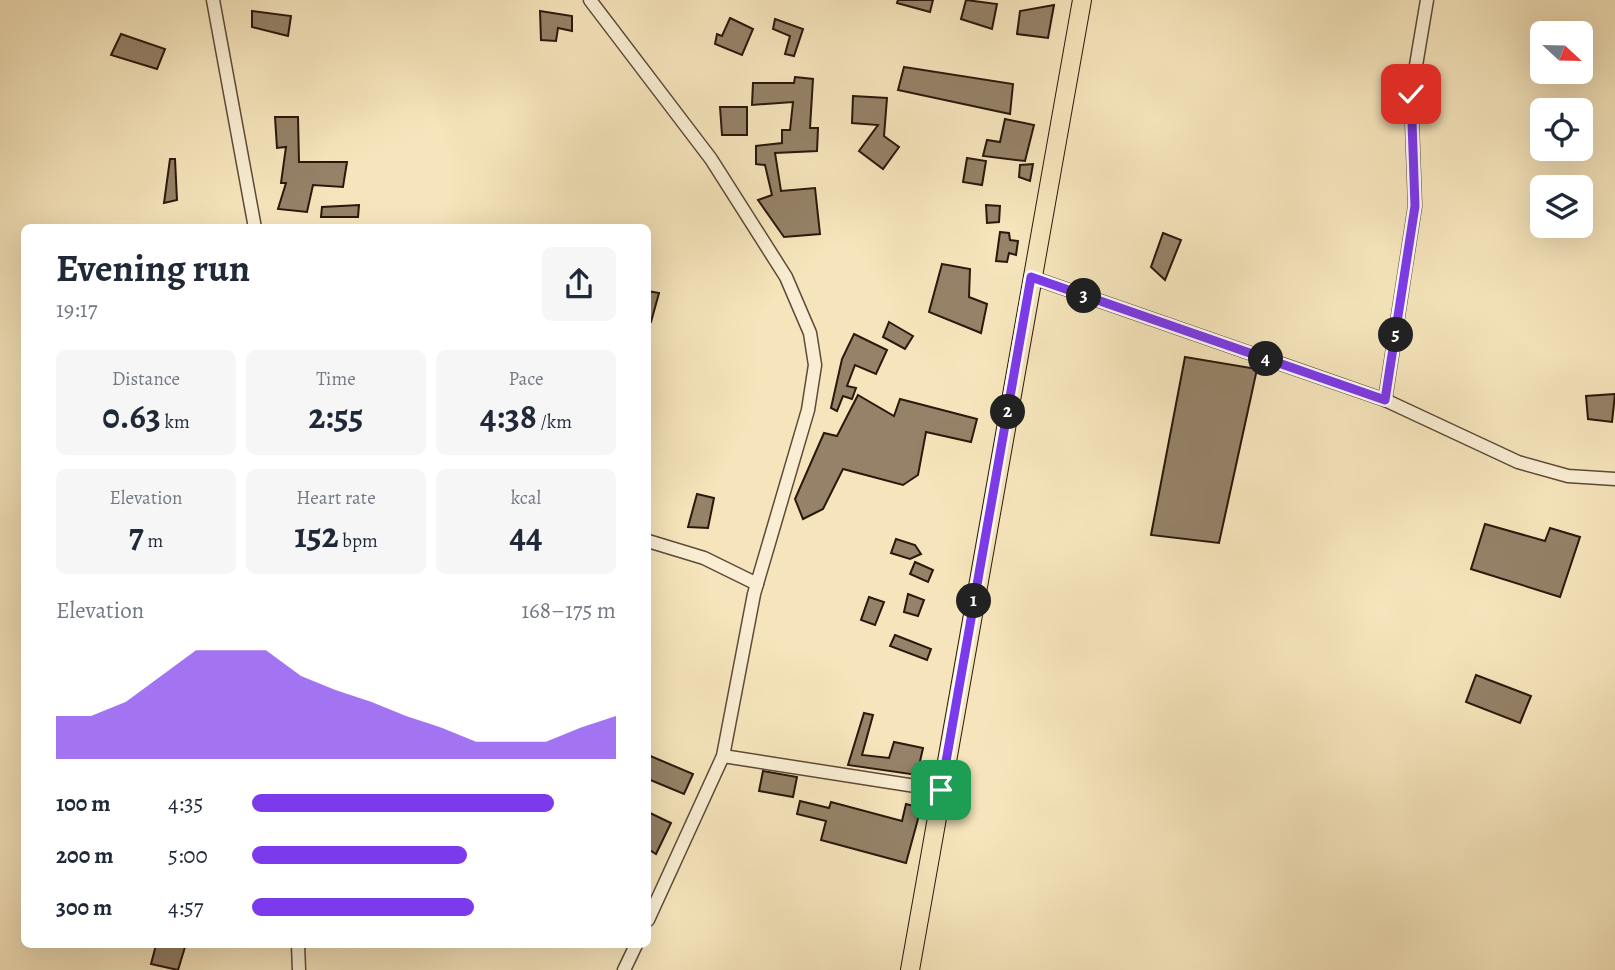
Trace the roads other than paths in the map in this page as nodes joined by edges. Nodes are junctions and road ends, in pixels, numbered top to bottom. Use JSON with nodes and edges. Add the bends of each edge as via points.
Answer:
{"nodes":[{"id":1,"x":213,"y":0,"type":"edge"},
{"id":2,"x":590,"y":0,"type":"edge"},
{"id":3,"x":1082,"y":0,"type":"edge"},
{"id":4,"x":1427,"y":0,"type":"edge"},
{"id":5,"x":254,"y":224,"type":"edge"},
{"id":6,"x":1031,"y":277,"type":"junction"},
{"id":7,"x":1385,"y":400,"type":"junction"},
{"id":8,"x":1615,"y":480,"type":"edge"},
{"id":9,"x":651,"y":542,"type":"edge"},
{"id":10,"x":757,"y":584,"type":"junction"},
{"id":11,"x":723,"y":755,"type":"junction"},
{"id":12,"x":941,"y":790,"type":"junction"},
{"id":13,"x":651,"y":913,"type":"edge"},
{"id":14,"x":298,"y":948,"type":"edge"},
{"id":15,"x":635,"y":948,"type":"edge"},
{"id":16,"x":299,"y":970,"type":"edge"},
{"id":17,"x":624,"y":970,"type":"edge"},
{"id":18,"x":910,"y":970,"type":"edge"}],
"edges":[{"from":1,"to":5,"type":"street"},
{"from":2,"to":10,"type":"street","via":[[711,159],[786,277],[810,333],[815,365],[808,410]]},
{"from":3,"to":6,"type":"main road"},
{"from":4,"to":7,"type":"street","via":[[1411,94],[1415,206]]},
{"from":6,"to":7,"type":"street"},
{"from":6,"to":12,"type":"main road"},
{"from":7,"to":8,"type":"street","via":[[1518,462],[1568,476]]},
{"from":9,"to":10,"type":"street","via":[[704,558]]},
{"from":10,"to":11,"type":"street"},
{"from":11,"to":12,"type":"street"},
{"from":11,"to":13,"type":"street"},
{"from":12,"to":18,"type":"main road"},
{"from":14,"to":16,"type":"street"},
{"from":15,"to":17,"type":"street"}]}
